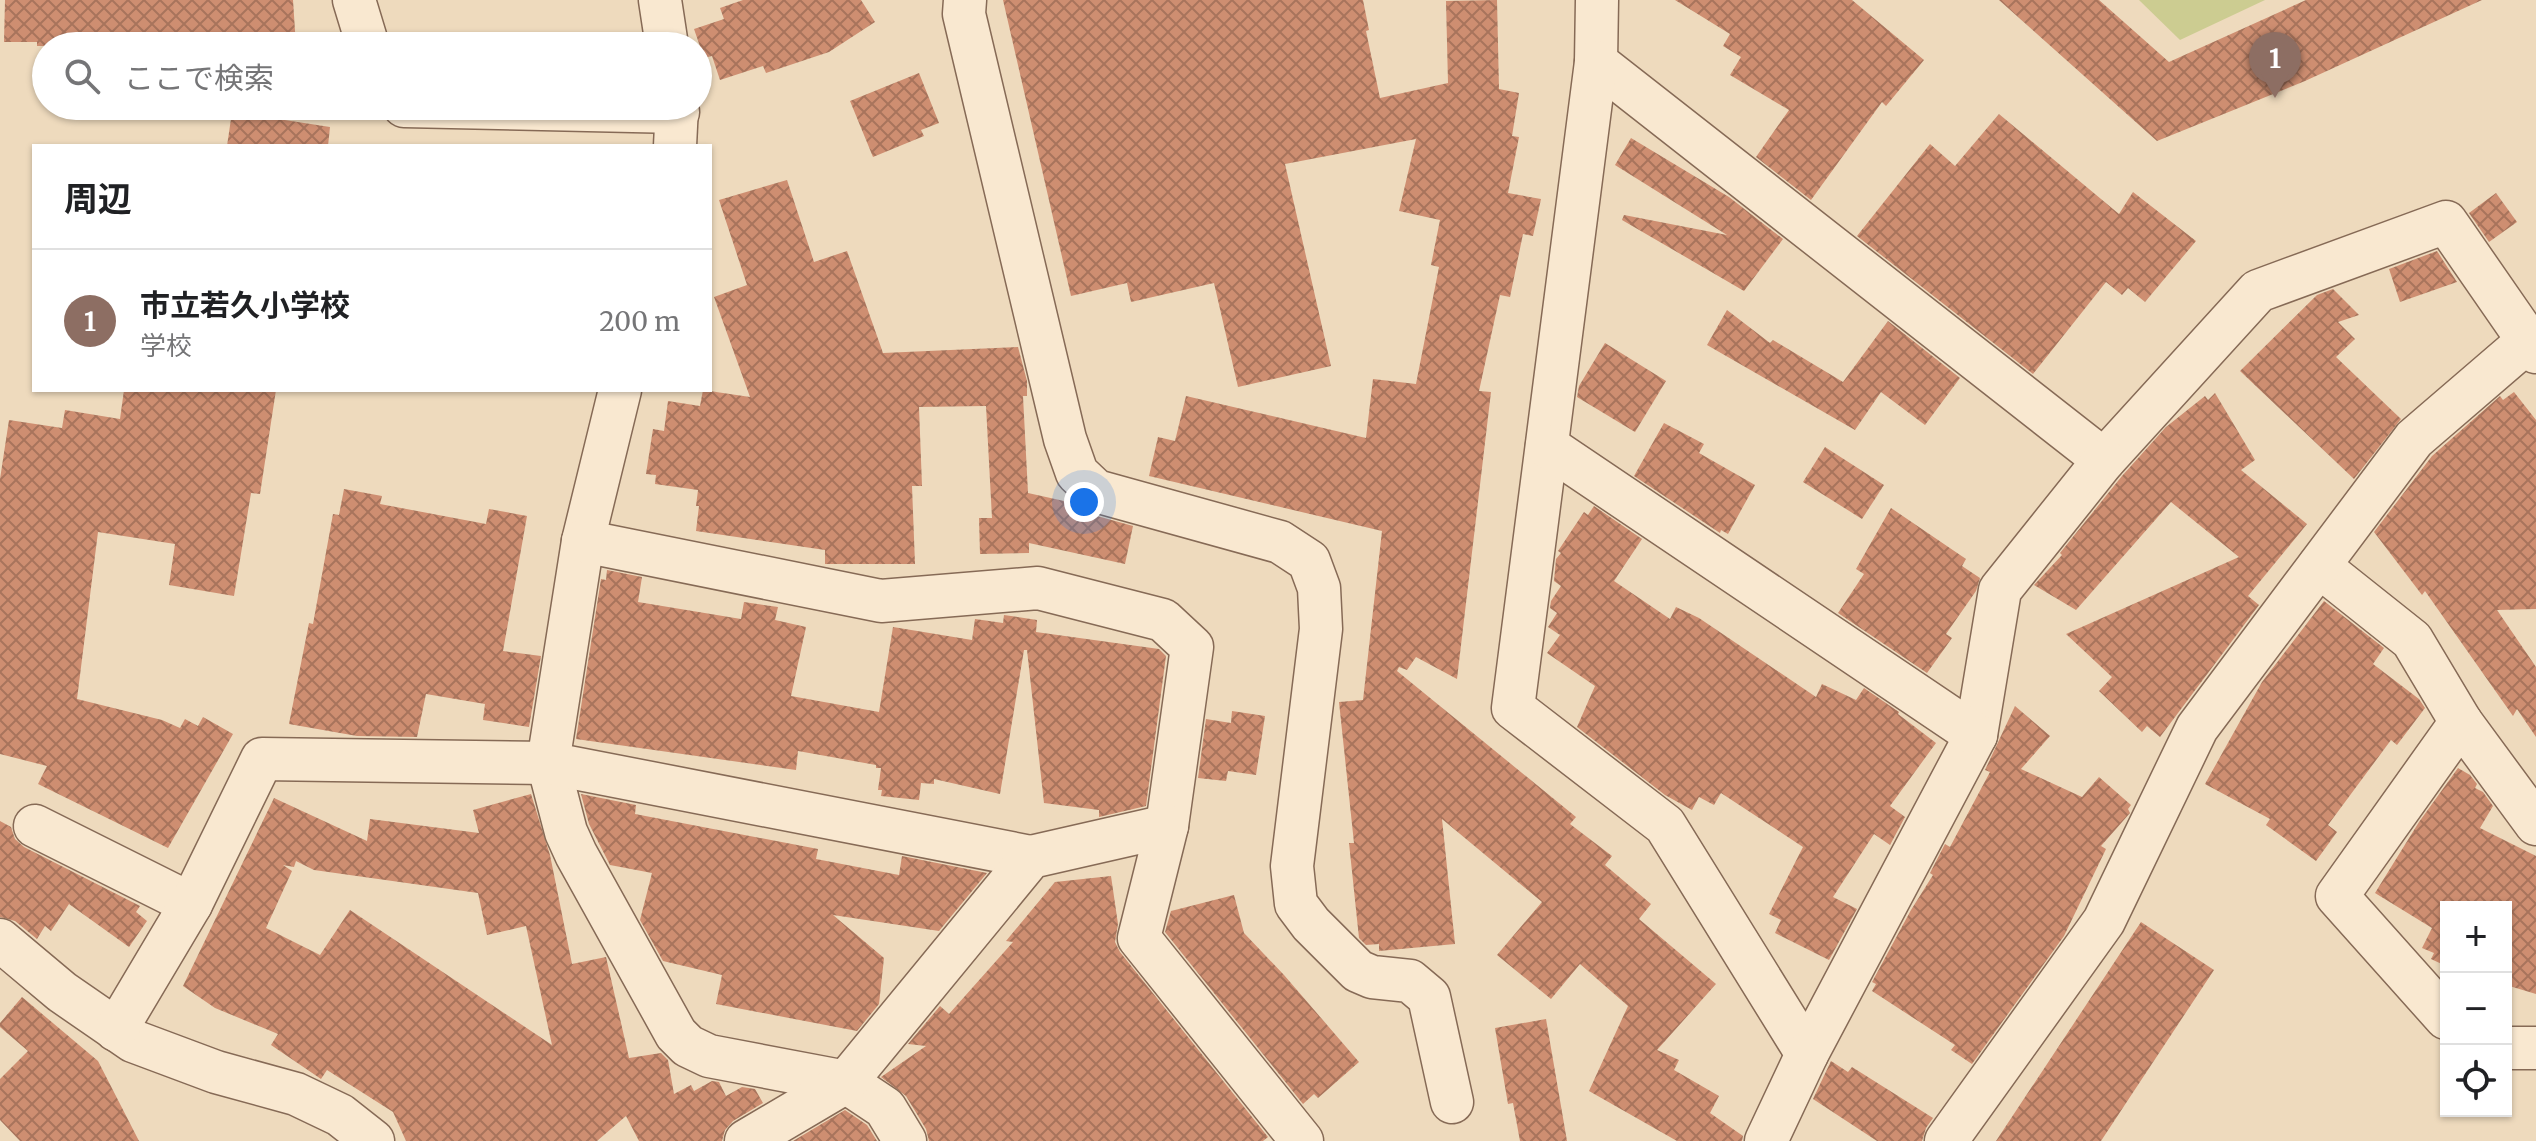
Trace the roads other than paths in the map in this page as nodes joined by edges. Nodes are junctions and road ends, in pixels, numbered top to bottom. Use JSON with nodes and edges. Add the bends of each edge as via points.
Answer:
{"nodes":[{"id":1,"x":354,"y":0,"type":"edge"},
{"id":2,"x":660,"y":0,"type":"edge"},
{"id":3,"x":965,"y":0,"type":"edge"},
{"id":4,"x":1597,"y":0,"type":"edge"},
{"id":5,"x":364,"y":32,"type":"edge"},
{"id":6,"x":665,"y":32,"type":"edge"},
{"id":7,"x":1596,"y":62,"type":"junction"},
{"id":8,"x":2532,"y":346,"type":"edge"},
{"id":9,"x":620,"y":392,"type":"edge"},
{"id":10,"x":1547,"y":446,"type":"junction"},
{"id":11,"x":2104,"y":460,"type":"junction"},
{"id":12,"x":583,"y":541,"type":"junction"},
{"id":13,"x":2319,"y":566,"type":"junction"},
{"id":14,"x":2461,"y":722,"type":"junction"},
{"id":15,"x":1976,"y":735,"type":"junction"},
{"id":16,"x":548,"y":763,"type":"junction"},
{"id":17,"x":2536,"y":824,"type":"edge"},
{"id":18,"x":35,"y":826,"type":"dead end"},
{"id":19,"x":1167,"y":826,"type":"junction"},
{"id":20,"x":1031,"y":857,"type":"junction"},
{"id":21,"x":191,"y":904,"type":"junction"},
{"id":22,"x":0,"y":940,"type":"edge"},
{"id":23,"x":2440,"y":1011,"type":"edge"},
{"id":24,"x":116,"y":1030,"type":"junction"},
{"id":25,"x":2512,"y":1048,"type":"edge"},
{"id":26,"x":2536,"y":1048,"type":"edge"},
{"id":27,"x":1807,"y":1054,"type":"junction"},
{"id":28,"x":846,"y":1082,"type":"junction"},
{"id":29,"x":1452,"y":1102,"type":"dead end"},
{"id":30,"x":373,"y":1141,"type":"edge"},
{"id":31,"x":746,"y":1141,"type":"edge"},
{"id":32,"x":905,"y":1141,"type":"edge"},
{"id":33,"x":1302,"y":1141,"type":"edge"},
{"id":34,"x":1766,"y":1141,"type":"edge"},
{"id":35,"x":1946,"y":1141,"type":"edge"}],
"edges":[{"from":1,"to":5,"type":"street"},
{"from":2,"to":6,"type":"street"},
{"from":3,"to":29,"type":"street","via":[[971,45],[1077,473],[1096,491],[1280,542],[1309,561],[1319,588],[1321,629],[1292,866],[1296,904],[1358,971],[1410,981],[1429,997]]},
{"from":4,"to":7,"type":"street"},
{"from":7,"to":10,"type":"street"},
{"from":7,"to":11,"type":"street"},
{"from":8,"to":11,"type":"street","via":[[2446,222],[2258,291]]},
{"from":8,"to":13,"type":"street","via":[[2414,439]]},
{"from":9,"to":12,"type":"street"},
{"from":10,"to":15,"type":"street"},
{"from":10,"to":27,"type":"street","via":[[1513,708],[1665,825]]},
{"from":11,"to":15,"type":"street","via":[[2000,590]]},
{"from":12,"to":16,"type":"street"},
{"from":12,"to":19,"type":"street","via":[[881,601],[1038,588],[1163,620],[1192,647]]},
{"from":13,"to":14,"type":"street","via":[[2412,640]]},
{"from":13,"to":35,"type":"street","via":[[2197,728],[2104,921]]},
{"from":14,"to":17,"type":"street"},
{"from":14,"to":23,"type":"street","via":[[2337,896]]},
{"from":15,"to":27,"type":"street"},
{"from":16,"to":20,"type":"street"},
{"from":16,"to":21,"type":"street","via":[[262,759]]},
{"from":16,"to":28,"type":"street","via":[[576,854],[676,1034],[709,1056]]},
{"from":18,"to":21,"type":"street"},
{"from":19,"to":20,"type":"street"},
{"from":19,"to":33,"type":"street","via":[[1139,938]]},
{"from":20,"to":28,"type":"street"},
{"from":21,"to":24,"type":"street"},
{"from":22,"to":24,"type":"street"},
{"from":24,"to":30,"type":"street","via":[[216,1072],[296,1094],[340,1115]]},
{"from":25,"to":26,"type":"street"},
{"from":27,"to":34,"type":"street"},
{"from":28,"to":31,"type":"street"},
{"from":28,"to":32,"type":"street","via":[[885,1108]]}]}
